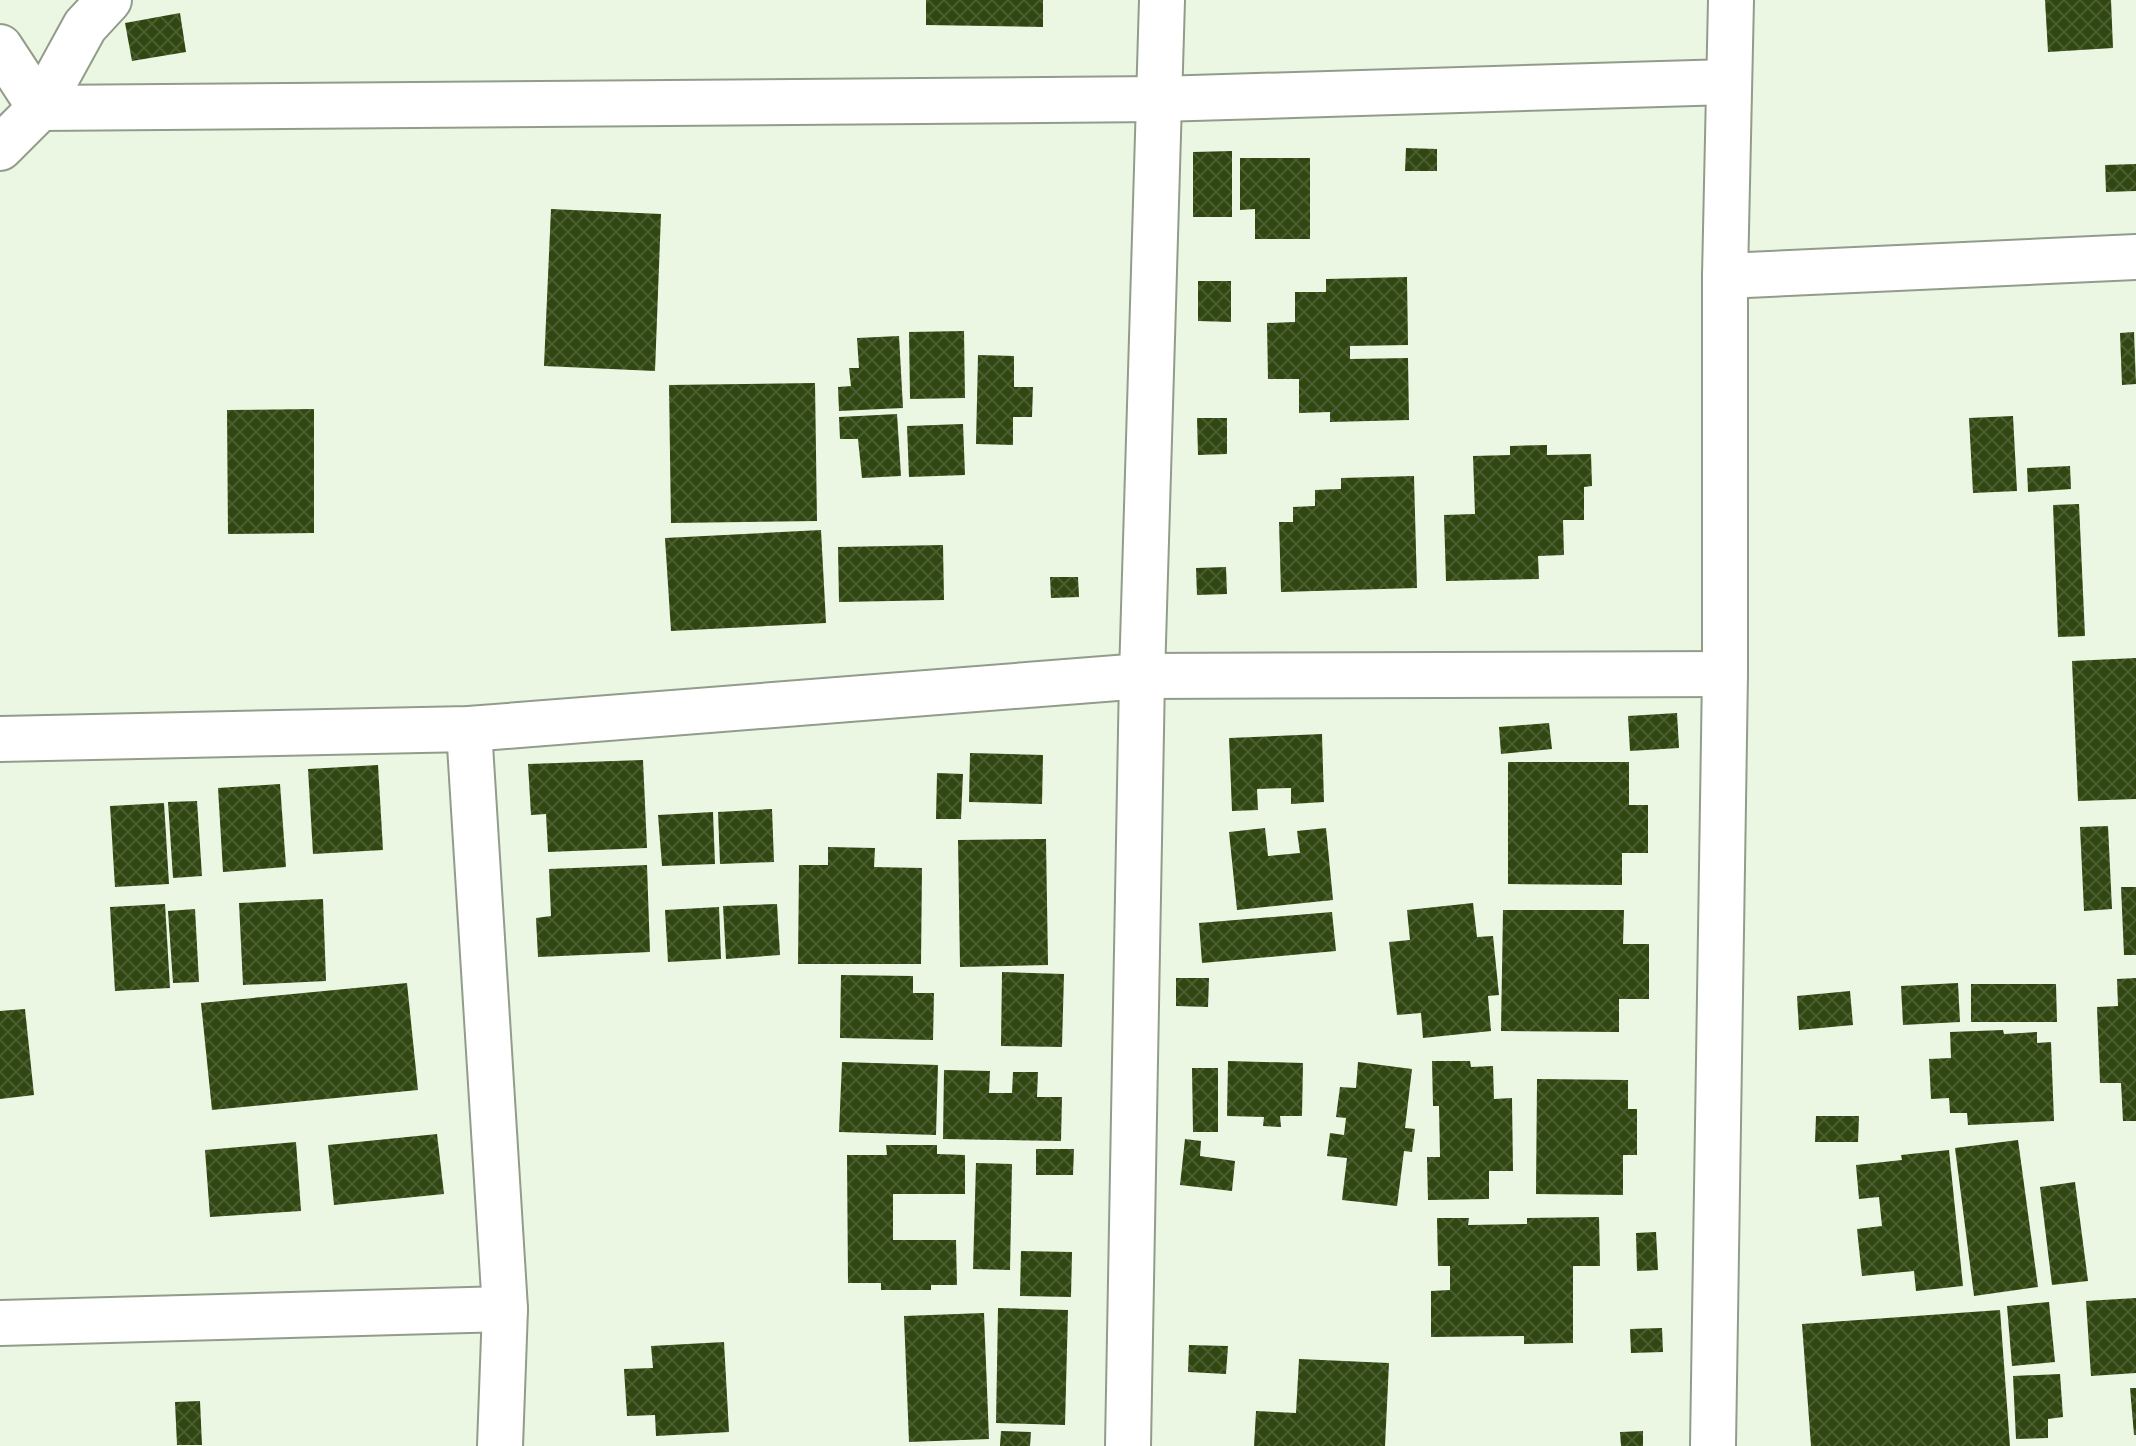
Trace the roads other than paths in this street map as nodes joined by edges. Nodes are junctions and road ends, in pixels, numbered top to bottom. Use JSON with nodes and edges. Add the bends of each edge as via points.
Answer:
{"nodes":[{"id":1,"x":109,"y":0,"type":"edge"},
{"id":2,"x":1162,"y":0,"type":"edge"},
{"id":3,"x":1731,"y":0,"type":"edge"},
{"id":4,"x":0,"y":47,"type":"edge"},
{"id":5,"x":1729,"y":82,"type":"junction"},
{"id":6,"x":1159,"y":99,"type":"junction"},
{"id":7,"x":40,"y":108,"type":"junction"},
{"id":8,"x":0,"y":148,"type":"edge"},
{"id":9,"x":2136,"y":257,"type":"edge"},
{"id":10,"x":1725,"y":276,"type":"junction"},
{"id":11,"x":1725,"y":674,"type":"junction"},
{"id":12,"x":1142,"y":676,"type":"junction"},
{"id":13,"x":469,"y":729,"type":"junction"},
{"id":14,"x":0,"y":739,"type":"edge"},
{"id":15,"x":505,"y":1309,"type":"junction"},
{"id":16,"x":0,"y":1323,"type":"edge"},
{"id":17,"x":500,"y":1446,"type":"edge"},
{"id":18,"x":1128,"y":1446,"type":"edge"},
{"id":19,"x":1713,"y":1446,"type":"edge"}],
"edges":[{"from":1,"to":7,"type":"street","via":[[85,26]]},
{"from":2,"to":6,"type":"street"},
{"from":3,"to":5,"type":"street"},
{"from":4,"to":7,"type":"street"},
{"from":5,"to":6,"type":"street"},
{"from":5,"to":10,"type":"street"},
{"from":6,"to":7,"type":"street"},
{"from":6,"to":12,"type":"street"},
{"from":7,"to":8,"type":"street"},
{"from":9,"to":10,"type":"street"},
{"from":10,"to":11,"type":"street"},
{"from":11,"to":12,"type":"street"},
{"from":11,"to":19,"type":"street"},
{"from":12,"to":13,"type":"street"},
{"from":12,"to":18,"type":"street"},
{"from":13,"to":14,"type":"street"},
{"from":13,"to":15,"type":"street"},
{"from":15,"to":16,"type":"street"},
{"from":15,"to":17,"type":"street"}]}
